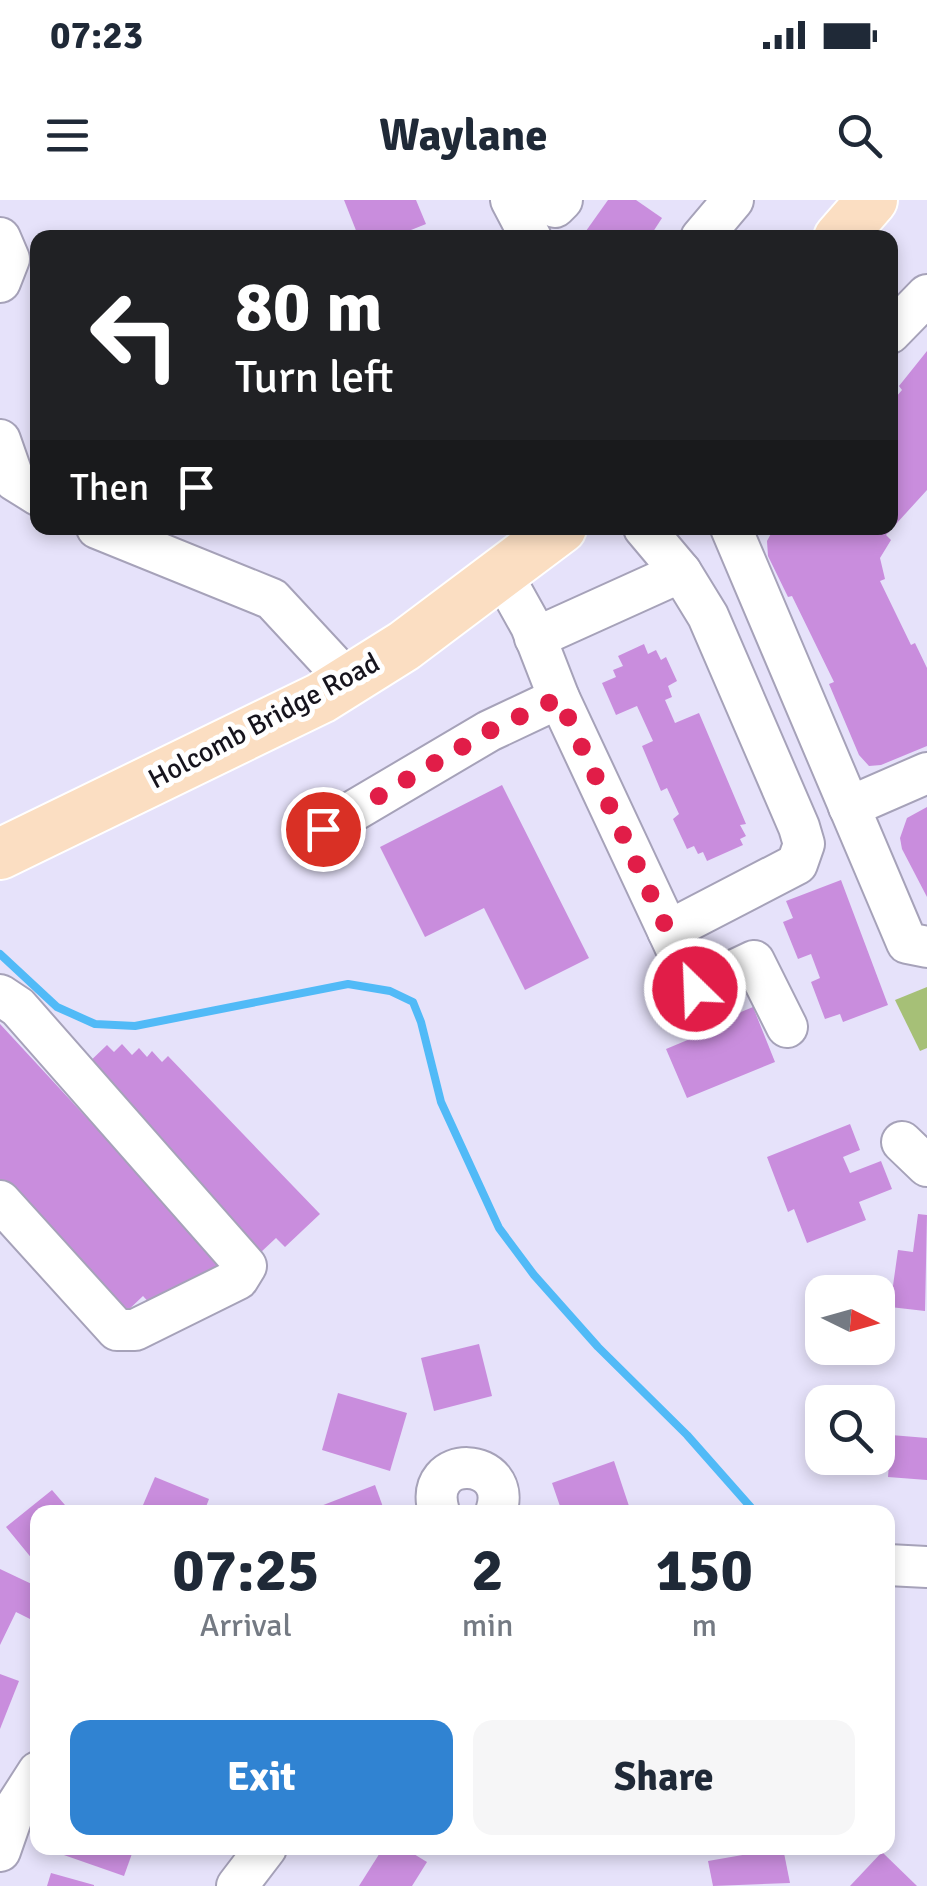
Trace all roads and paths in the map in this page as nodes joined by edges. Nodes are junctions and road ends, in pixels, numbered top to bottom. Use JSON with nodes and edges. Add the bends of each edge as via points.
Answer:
{"nodes":[{"id":1,"x":511,"y":200,"type":"edge"},
{"id":2,"x":553,"y":200,"type":"edge"},
{"id":3,"x":562,"y":200,"type":"edge"},
{"id":4,"x":734,"y":200,"type":"edge"},
{"id":5,"x":872,"y":200,"type":"edge"},
{"id":6,"x":527,"y":230,"type":"edge"},
{"id":7,"x":708,"y":230,"type":"edge"},
{"id":8,"x":846,"y":230,"type":"edge"},
{"id":9,"x":0,"y":238,"type":"edge"},
{"id":10,"x":0,"y":282,"type":"edge"},
{"id":11,"x":927,"y":295,"type":"edge"},
{"id":12,"x":898,"y":325,"type":"edge"},
{"id":13,"x":0,"y":440,"type":"edge"},
{"id":14,"x":26,"y":487,"type":"edge"},
{"id":15,"x":113,"y":535,"type":"edge"},
{"id":16,"x":552,"y":535,"type":"edge"},
{"id":17,"x":650,"y":535,"type":"edge"},
{"id":18,"x":734,"y":535,"type":"edge"},
{"id":19,"x":681,"y":572,"type":"junction"},
{"id":20,"x":502,"y":574,"type":"junction"},
{"id":21,"x":535,"y":638,"type":"junction"},
{"id":22,"x":348,"y":681,"type":"junction"},
{"id":23,"x":559,"y":698,"type":"junction"},
{"id":24,"x":927,"y":774,"type":"edge"},
{"id":25,"x":849,"y":807,"type":"junction"},
{"id":26,"x":323,"y":829,"type":"dead end"},
{"id":27,"x":0,"y":854,"type":"edge"},
{"id":28,"x":668,"y":930,"type":"junction"},
{"id":29,"x":927,"y":946,"type":"edge"},
{"id":30,"x":0,"y":994,"type":"edge"},
{"id":31,"x":787,"y":1027,"type":"dead end"},
{"id":32,"x":0,"y":1201,"type":"edge"},
{"id":33,"x":437,"y":1505,"type":"edge"},
{"id":34,"x":499,"y":1505,"type":"edge"},
{"id":35,"x":895,"y":1565,"type":"edge"},
{"id":36,"x":927,"y":1568,"type":"edge"},
{"id":37,"x":30,"y":1781,"type":"edge"},
{"id":38,"x":8,"y":1806,"type":"edge"},
{"id":39,"x":0,"y":1851,"type":"edge"},
{"id":40,"x":261,"y":1855,"type":"edge"},
{"id":41,"x":237,"y":1886,"type":"edge"}],
"edges":[{"from":1,"to":6,"type":"street"},
{"from":2,"to":3,"type":"street","via":[[555,207]]},
{"from":4,"to":7,"type":"street"},
{"from":5,"to":8,"type":"main road"},
{"from":9,"to":10,"type":"street","via":[[9,259]]},
{"from":11,"to":12,"type":"street"},
{"from":13,"to":14,"type":"street"},
{"from":15,"to":22,"type":"street","via":[[272,599]]},
{"from":16,"to":20,"type":"main road","name":"Holcomb Bridge Road"},
{"from":17,"to":19,"type":"street"},
{"from":18,"to":25,"type":"street"},
{"from":19,"to":21,"type":"street"},
{"from":19,"to":28,"type":"street","via":[[708,616],[804,844],[797,864]]},
{"from":20,"to":21,"type":"street"},
{"from":20,"to":22,"type":"main road","name":"Holcomb Bridge Road"},
{"from":21,"to":23,"type":"street"},
{"from":22,"to":27,"type":"main road","name":"Holcomb Bridge Road"},
{"from":23,"to":26,"type":"street","via":[[489,731]]},
{"from":23,"to":28,"type":"street"},
{"from":24,"to":25,"type":"street"},
{"from":25,"to":29,"type":"street","via":[[907,944]]},
{"from":28,"to":31,"type":"street","via":[[695,989],[754,961]]},
{"from":30,"to":32,"type":"street","via":[[246,1266],[238,1280],[135,1330],[117,1330]]},
{"from":33,"to":34,"type":"street","via":[[442,1480],[470,1467],[495,1484]]},
{"from":35,"to":36,"type":"street"},
{"from":37,"to":38,"type":"street"},
{"from":38,"to":39,"type":"street"},
{"from":40,"to":41,"type":"street"}]}
